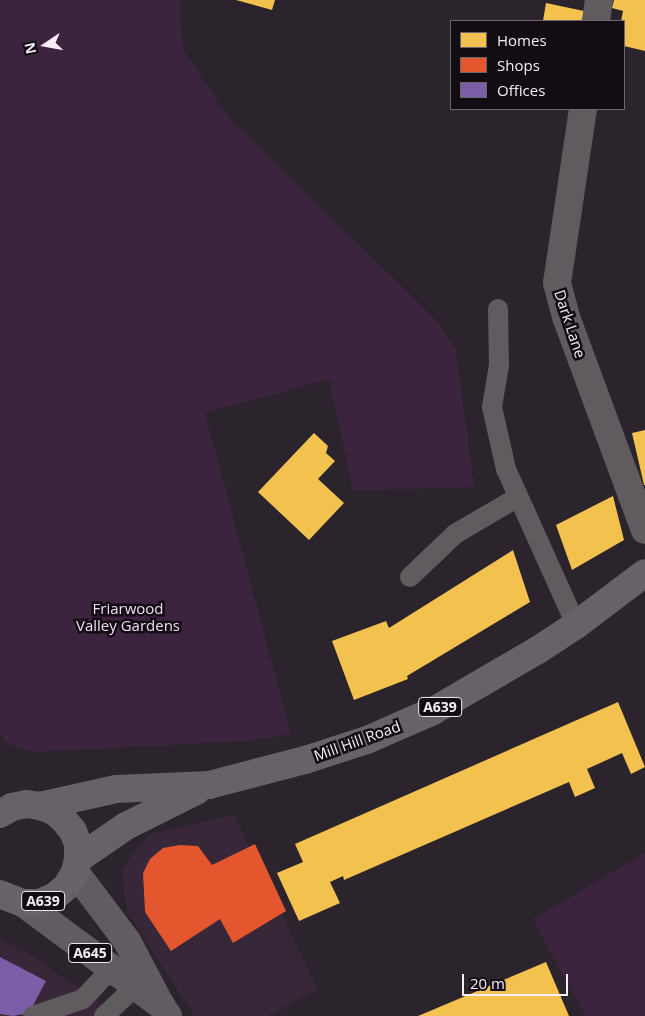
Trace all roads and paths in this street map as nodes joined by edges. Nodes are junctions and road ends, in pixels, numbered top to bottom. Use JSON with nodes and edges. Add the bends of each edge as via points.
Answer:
{"nodes":[{"id":1,"x":599,"y":0,"type":"edge"},
{"id":2,"x":596,"y":20,"type":"edge"},
{"id":3,"x":583,"y":110,"type":"edge"},
{"id":4,"x":498,"y":309,"type":"dead end"},
{"id":5,"x":518,"y":497,"type":"junction"},
{"id":6,"x":645,"y":530,"type":"edge"},
{"id":7,"x":645,"y":573,"type":"edge"},
{"id":8,"x":410,"y":577,"type":"dead end"},
{"id":9,"x":576,"y":625,"type":"junction"},
{"id":10,"x":209,"y":785,"type":"junction"},
{"id":11,"x":40,"y":806,"type":"junction"},
{"id":12,"x":4,"y":808,"type":"edge"},
{"id":13,"x":77,"y":865,"type":"junction"},
{"id":14,"x":6,"y":896,"type":"edge"},
{"id":15,"x":111,"y":968,"type":"junction"},
{"id":16,"x":135,"y":987,"type":"junction"},
{"id":17,"x":163,"y":1009,"type":"edge"},
{"id":18,"x":33,"y":1016,"type":"edge"},
{"id":19,"x":104,"y":1016,"type":"edge"}],
"edges":[{"from":1,"to":2,"type":"street"},
{"from":3,"to":6,"type":"street","name":"Dark Lane","via":[[557,283],[566,317]]},
{"from":4,"to":5,"type":"lane","via":[[499,365],[492,407],[506,470]]},
{"from":5,"to":8,"type":"lane","via":[[455,534]]},
{"from":5,"to":9,"type":"lane"},
{"from":7,"to":9,"type":"highway","name":"Mill Hill Road","number":"A639"},
{"from":9,"to":10,"type":"highway","name":"Mill Hill Road","number":"A639","via":[[433,711],[367,740]]},
{"from":10,"to":11,"type":"highway","name":"Mill Hill Road","number":"A639","via":[[116,789]]},
{"from":10,"to":13,"type":"highway","name":"Mill Hill Road","number":"A639","via":[[126,826]]},
{"from":11,"to":12,"type":"highway","number":"A639","via":[[26,804]]},
{"from":11,"to":13,"type":"highway","number":"A639","via":[[54,811],[73,831],[78,844]]},
{"from":13,"to":14,"type":"highway","number":"A639","via":[[66,886],[54,897],[39,902]]},
{"from":13,"to":17,"type":"main road","number":"A645","via":[[127,941]]},
{"from":14,"to":15,"type":"main road","number":"A645"},
{"from":15,"to":16,"type":"main road","number":"A645"},
{"from":15,"to":18,"type":"lane","via":[[83,999]]},
{"from":16,"to":17,"type":"main road","number":"A645"},
{"from":16,"to":19,"type":"lane"}]}
